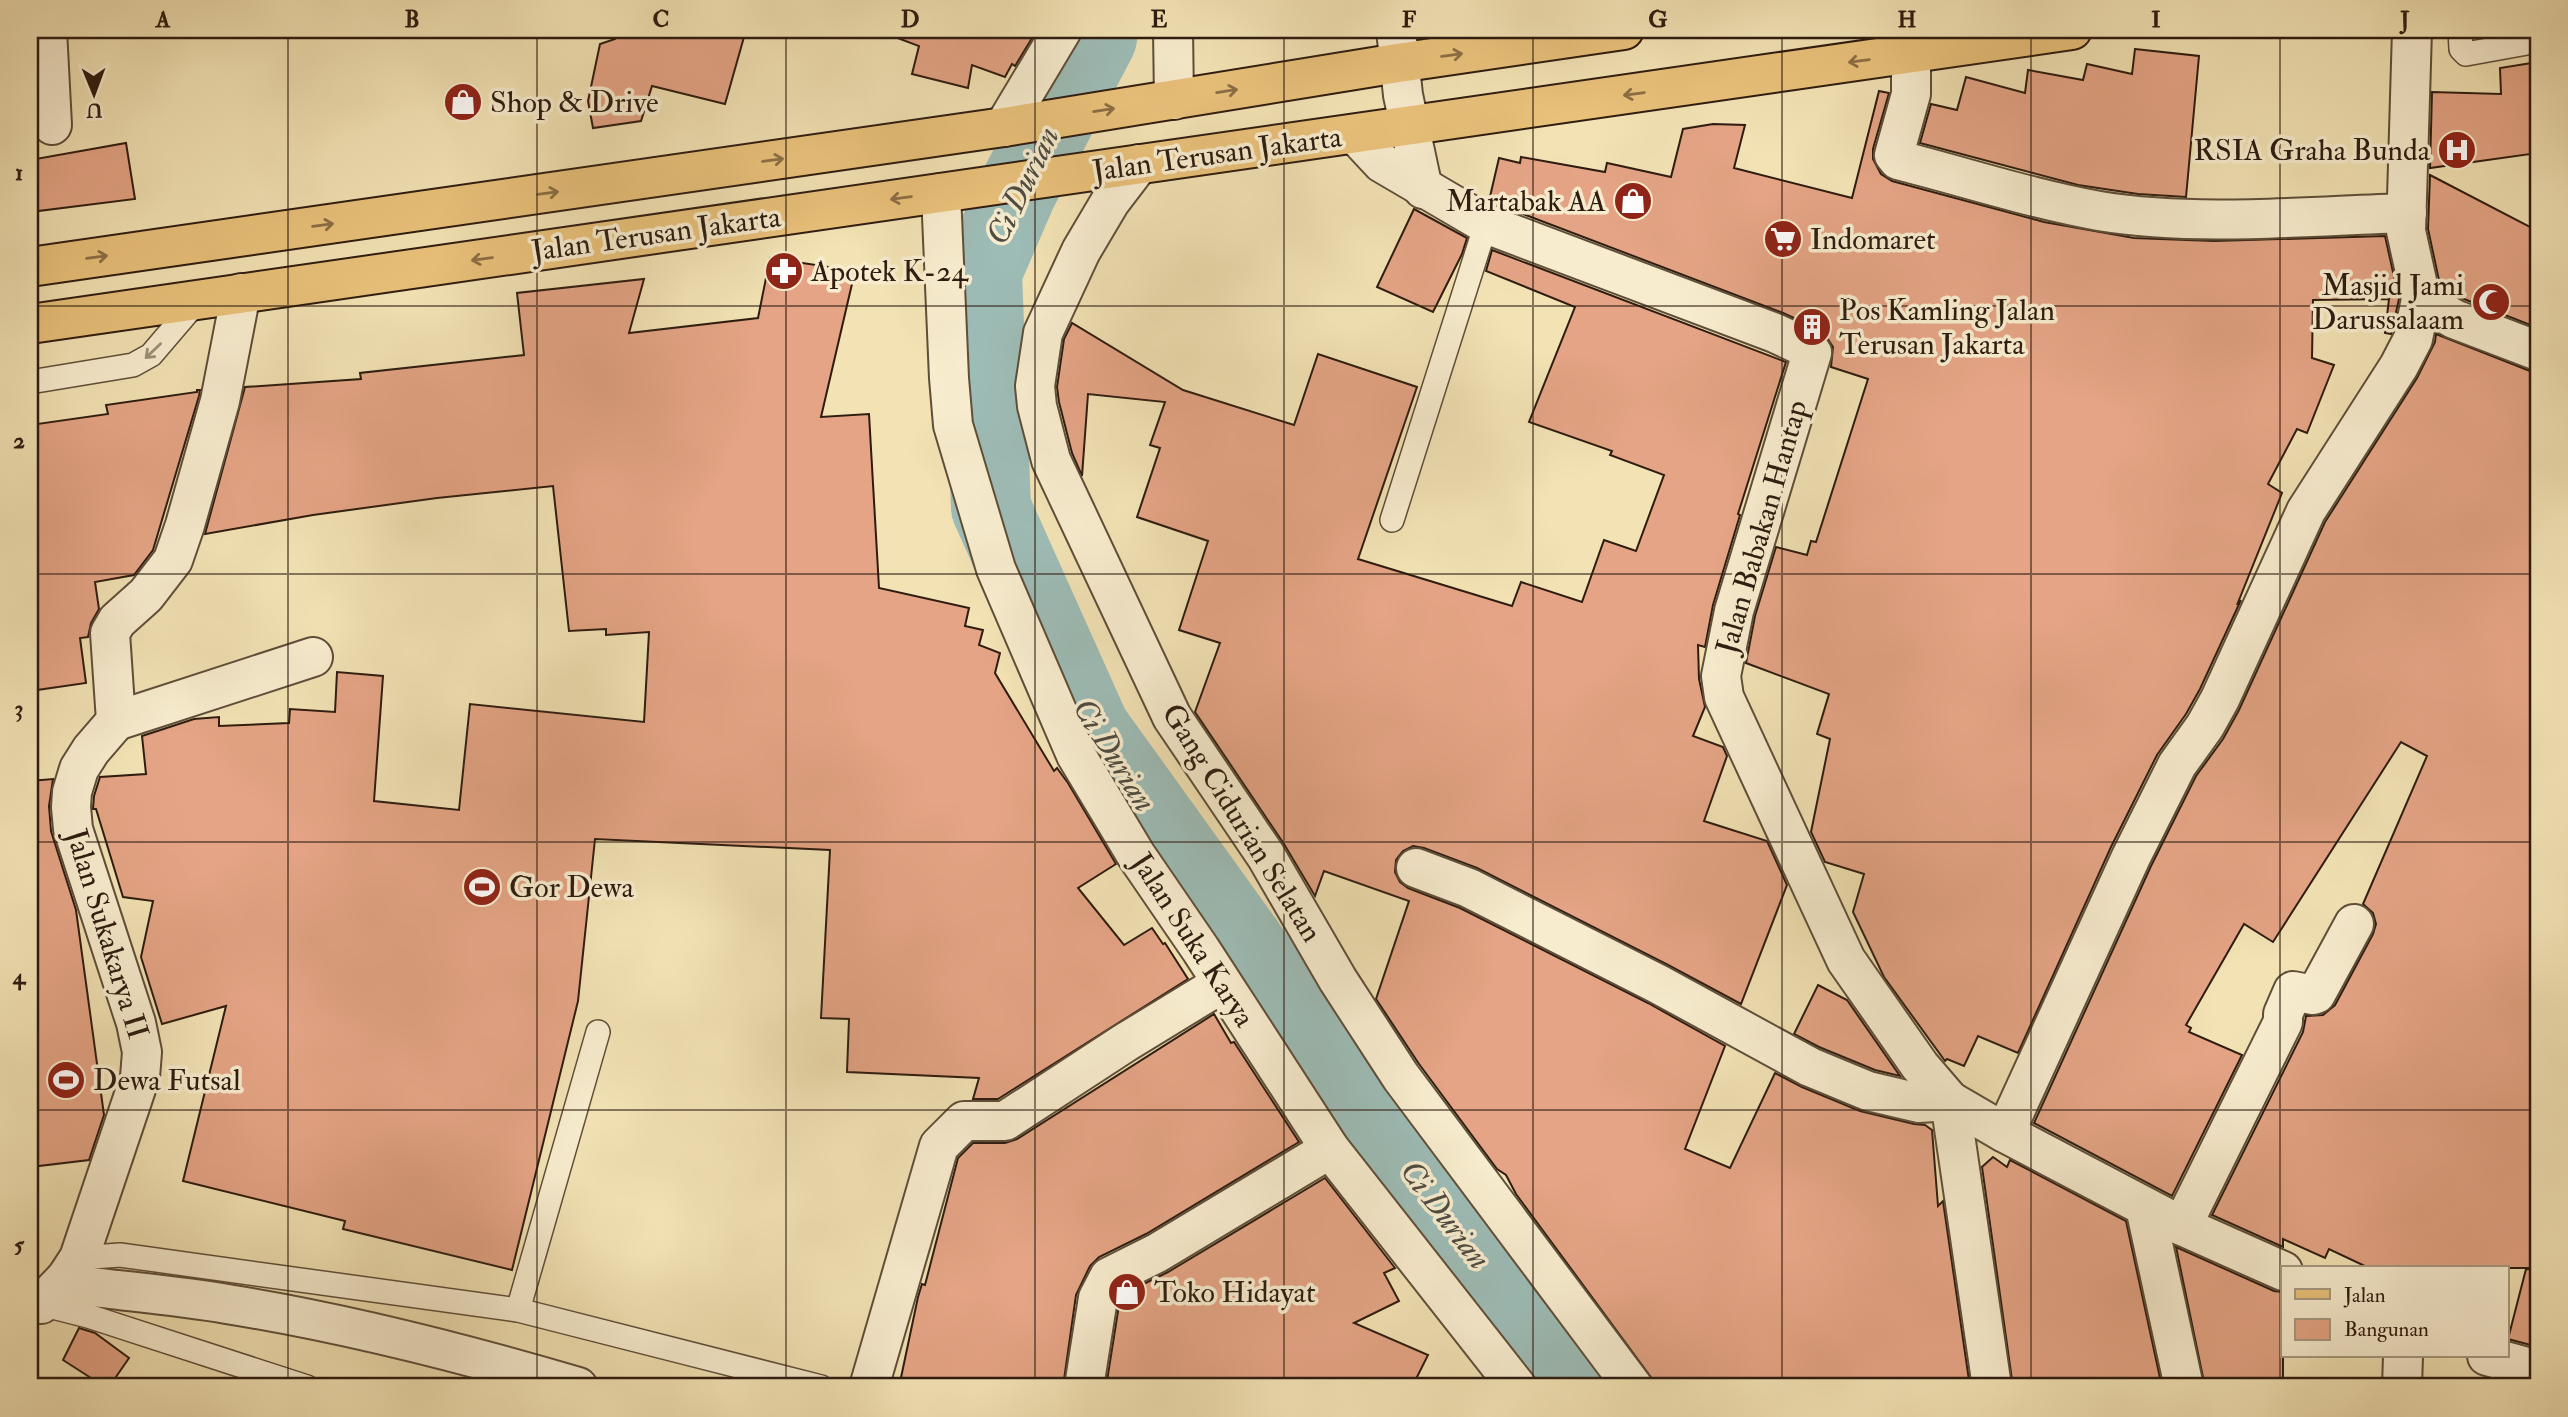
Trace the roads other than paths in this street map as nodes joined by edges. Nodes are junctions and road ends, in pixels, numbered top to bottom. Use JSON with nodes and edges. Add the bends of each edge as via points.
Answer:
{"nodes":[{"id":1,"x":47,"y":30,"type":"edge"},
{"id":2,"x":1062,"y":30,"type":"edge"},
{"id":3,"x":1173,"y":30,"type":"edge"},
{"id":4,"x":1624,"y":30,"type":"edge"},
{"id":5,"x":2072,"y":30,"type":"edge"},
{"id":6,"x":2412,"y":30,"type":"edge"},
{"id":7,"x":2460,"y":30,"type":"edge"},
{"id":8,"x":2538,"y":41,"type":"edge"},
{"id":9,"x":1397,"y":46,"type":"edge"},
{"id":10,"x":1911,"y":53,"type":"junction"},
{"id":11,"x":1167,"y":101,"type":"junction"},
{"id":12,"x":52,"y":125,"type":"dead end"},
{"id":13,"x":1004,"y":127,"type":"junction"},
{"id":14,"x":1410,"y":127,"type":"junction"},
{"id":15,"x":1355,"y":134,"type":"junction"},
{"id":16,"x":1139,"y":164,"type":"junction"},
{"id":17,"x":1423,"y":189,"type":"junction"},
{"id":18,"x":955,"y":190,"type":"junction"},
{"id":19,"x":2407,"y":213,"type":"junction"},
{"id":20,"x":1486,"y":224,"type":"junction"},
{"id":21,"x":30,"y":267,"type":"edge"},
{"id":22,"x":241,"y":293,"type":"junction"},
{"id":23,"x":2421,"y":299,"type":"junction"},
{"id":24,"x":198,"y":300,"type":"junction"},
{"id":25,"x":30,"y":324,"type":"edge"},
{"id":26,"x":2538,"y":351,"type":"edge"},
{"id":27,"x":30,"y":382,"type":"edge"},
{"id":28,"x":1392,"y":520,"type":"dead end"},
{"id":29,"x":313,"y":657,"type":"dead end"},
{"id":30,"x":116,"y":720,"type":"junction"},
{"id":31,"x":1416,"y":867,"type":"dead end"},
{"id":32,"x":2354,"y":923,"type":"dead end"},
{"id":33,"x":1221,"y":984,"type":"junction"},
{"id":34,"x":598,"y":1032,"type":"dead end"},
{"id":35,"x":1951,"y":1107,"type":"junction"},
{"id":36,"x":2005,"y":1133,"type":"junction"},
{"id":37,"x":1330,"y":1149,"type":"junction"},
{"id":38,"x":2156,"y":1218,"type":"junction"},
{"id":39,"x":2281,"y":1270,"type":"edge"},
{"id":40,"x":54,"y":1286,"type":"edge"},
{"id":41,"x":518,"y":1310,"type":"junction"},
{"id":42,"x":2403,"y":1358,"type":"edge"},
{"id":43,"x":2494,"y":1358,"type":"edge"},
{"id":44,"x":2538,"y":1370,"type":"edge"},
{"id":45,"x":307,"y":1387,"type":"edge"},
{"id":46,"x":578,"y":1387,"type":"edge"},
{"id":47,"x":821,"y":1387,"type":"edge"},
{"id":48,"x":869,"y":1387,"type":"edge"},
{"id":49,"x":1084,"y":1387,"type":"edge"},
{"id":50,"x":1517,"y":1387,"type":"edge"},
{"id":51,"x":1633,"y":1387,"type":"edge"},
{"id":52,"x":1992,"y":1387,"type":"edge"},
{"id":53,"x":2184,"y":1387,"type":"edge"},
{"id":54,"x":2402,"y":1387,"type":"edge"}],
"edges":[{"from":1,"to":12,"type":"street"},
{"from":2,"to":13,"type":"street"},
{"from":3,"to":11,"type":"street"},
{"from":9,"to":4,"type":"main road","name":"Jalan Terusan Jakarta","one_way":true},
{"from":5,"to":10,"type":"main road","name":"Jalan Terusan Jakarta"},
{"from":6,"to":19,"type":"street"},
{"from":7,"to":8,"type":"lane","via":[[2461,49],[2466,54]]},
{"from":11,"to":9,"type":"main road","name":"Jalan Terusan Jakarta","one_way":true},
{"from":9,"to":14,"type":"street"},
{"from":10,"to":14,"type":"main road","name":"Jalan Terusan Jakarta","one_way":true},
{"from":10,"to":19,"type":"street","via":[[1911,94],[1894,155],[1899,160],[2100,211],[2175,218]]},
{"from":13,"to":11,"type":"main road","name":"Jalan Terusan Jakarta","one_way":true},
{"from":21,"to":13,"type":"main road","name":"Jalan Terusan Jakarta","one_way":true},
{"from":14,"to":15,"type":"main road","name":"Jalan Terusan Jakarta"},
{"from":14,"to":17,"type":"street"},
{"from":15,"to":16,"type":"main road","name":"Jalan Terusan Jakarta"},
{"from":15,"to":17,"type":"street","name":"Jalan Babakan Hantap","via":[[1382,163]]},
{"from":16,"to":18,"type":"main road","name":"Jalan Terusan Jakarta"},
{"from":16,"to":51,"type":"street","name":"Gang Cidurian Selatan","via":[[1081,251],[1043,333],[1035,386],[1051,460],[1172,717],[1266,856],[1401,1077]]},
{"from":17,"to":20,"type":"street","name":"Jalan Babakan Hantap"},
{"from":18,"to":22,"type":"main road","name":"Jalan Terusan Jakarta","one_way":true},
{"from":18,"to":33,"type":"street","name":"Jalan Suka Karya","via":[[949,378],[953,425],[996,569],[1076,755]]},
{"from":19,"to":23,"type":"street","via":[[2406,231]]},
{"from":20,"to":28,"type":"lane"},
{"from":20,"to":35,"type":"street","name":"Jalan Babakan Hantap","via":[[1775,333],[1812,353],[1734,611],[1721,676],[1724,697],[1846,960]]},
{"from":22,"to":24,"type":"main road","name":"Jalan Terusan Jakarta"},
{"from":22,"to":30,"type":"street","via":[[220,401],[173,560],[110,633]]},
{"from":23,"to":26,"type":"street","via":[[2454,319]]},
{"from":23,"to":36,"type":"street","via":[[2413,339],[2306,511],[2220,699],[2178,765],[2131,857]]},
{"from":24,"to":25,"type":"main road","name":"Jalan Terusan Jakarta"},
{"from":24,"to":27,"type":"lane","one_way":true,"via":[[151,355],[133,365]]},
{"from":29,"to":30,"type":"street"},
{"from":30,"to":40,"type":"street","name":"Jalan Sukakarya II","via":[[79,769],[71,807],[73,829],[136,1023],[142,1052],[140,1077]]},
{"from":31,"to":35,"type":"street","via":[[1469,888],[1810,1067],[1868,1091]]},
{"from":32,"to":38,"type":"street","via":[[2316,993],[2294,991],[2251,1091]]},
{"from":33,"to":37,"type":"street","name":"Jalan Suka Karya"},
{"from":33,"to":48,"type":"street","via":[[1005,1121],[964,1121],[939,1146]]},
{"from":34,"to":41,"type":"lane"},
{"from":35,"to":36,"type":"street"},
{"from":35,"to":52,"type":"street"},
{"from":36,"to":38,"type":"street"},
{"from":37,"to":49,"type":"street","via":[[1109,1277],[1098,1298]]},
{"from":37,"to":50,"type":"street","name":"Jalan Suka Karya"},
{"from":38,"to":39,"type":"street"},
{"from":38,"to":53,"type":"street"},
{"from":40,"to":41,"type":"lane","via":[[120,1255]]},
{"from":40,"to":45,"type":"lane","via":[[88,1316]]},
{"from":40,"to":46,"type":"street","via":[[226,1304],[378,1333]]},
{"from":41,"to":47,"type":"lane"},
{"from":42,"to":54,"type":"street"},
{"from":43,"to":44,"type":"street"}]}
